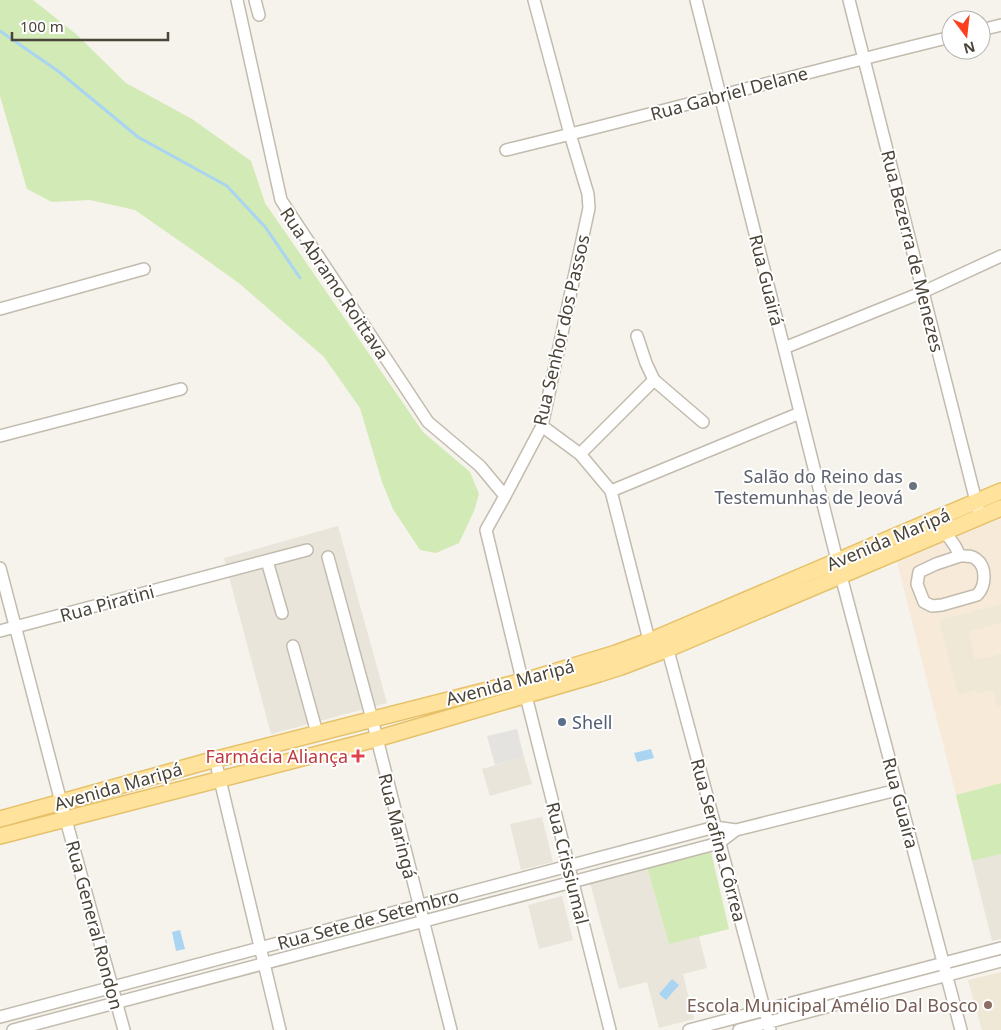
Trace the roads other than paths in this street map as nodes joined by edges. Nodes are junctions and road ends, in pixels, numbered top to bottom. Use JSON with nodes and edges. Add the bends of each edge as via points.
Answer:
{"nodes":[{"id":1,"x":237,"y":0,"type":"edge"},
{"id":2,"x":255,"y":0,"type":"edge"},
{"id":3,"x":534,"y":0,"type":"edge"},
{"id":4,"x":696,"y":0,"type":"edge"},
{"id":5,"x":849,"y":0,"type":"edge"},
{"id":6,"x":259,"y":15,"type":"dead end"},
{"id":7,"x":941,"y":39,"type":"edge"},
{"id":8,"x":864,"y":58,"type":"junction"},
{"id":9,"x":720,"y":96,"type":"junction"},
{"id":10,"x":570,"y":134,"type":"junction"},
{"id":11,"x":506,"y":150,"type":"dead end"},
{"id":12,"x":1001,"y":256,"type":"edge"},
{"id":13,"x":144,"y":269,"type":"dead end"},
{"id":14,"x":923,"y":292,"type":"junction"},
{"id":15,"x":0,"y":309,"type":"edge"},
{"id":16,"x":637,"y":336,"type":"dead end"},
{"id":17,"x":784,"y":348,"type":"junction"},
{"id":18,"x":654,"y":380,"type":"junction"},
{"id":19,"x":181,"y":389,"type":"dead end"},
{"id":20,"x":800,"y":412,"type":"junction"},
{"id":21,"x":703,"y":422,"type":"dead end"},
{"id":22,"x":542,"y":426,"type":"junction"},
{"id":23,"x":0,"y":436,"type":"edge"},
{"id":24,"x":580,"y":454,"type":"junction"},
{"id":25,"x":611,"y":491,"type":"junction"},
{"id":26,"x":1001,"y":491,"type":"edge"},
{"id":27,"x":505,"y":496,"type":"junction"},
{"id":28,"x":976,"y":501,"type":"junction"},
{"id":29,"x":1001,"y":508,"type":"edge"},
{"id":30,"x":939,"y":516,"type":"junction"},
{"id":31,"x":980,"y":517,"type":"junction"},
{"id":32,"x":945,"y":532,"type":"junction"},
{"id":33,"x":307,"y":550,"type":"dead end"},
{"id":34,"x":960,"y":556,"type":"junction"},
{"id":35,"x":328,"y":557,"type":"dead end"},
{"id":36,"x":267,"y":561,"type":"junction"},
{"id":37,"x":837,"y":561,"type":"junction"},
{"id":38,"x":0,"y":568,"type":"edge"},
{"id":39,"x":841,"y":576,"type":"junction"},
{"id":40,"x":282,"y":613,"type":"dead end"},
{"id":41,"x":16,"y":627,"type":"junction"},
{"id":42,"x":0,"y":631,"type":"edge"},
{"id":43,"x":672,"y":639,"type":"junction"},
{"id":44,"x":293,"y":646,"type":"dead end"},
{"id":45,"x":651,"y":648,"type":"junction"},
{"id":46,"x":522,"y":680,"type":"junction"},
{"id":47,"x":526,"y":696,"type":"junction"},
{"id":48,"x":372,"y":719,"type":"junction"},
{"id":49,"x":317,"y":733,"type":"junction"},
{"id":50,"x":377,"y":739,"type":"junction"},
{"id":51,"x":215,"y":759,"type":"junction"},
{"id":52,"x":219,"y":780,"type":"junction"},
{"id":53,"x":897,"y":790,"type":"junction"},
{"id":54,"x":61,"y":802,"type":"junction"},
{"id":55,"x":0,"y":819,"type":"edge"},
{"id":56,"x":66,"y":819,"type":"junction"},
{"id":57,"x":715,"y":827,"type":"junction"},
{"id":58,"x":736,"y":830,"type":"junction"},
{"id":59,"x":0,"y":836,"type":"edge"},
{"id":60,"x":720,"y":843,"type":"junction"},
{"id":61,"x":569,"y":866,"type":"junction"},
{"id":62,"x":573,"y":882,"type":"junction"},
{"id":63,"x":419,"y":906,"type":"junction"},
{"id":64,"x":423,"y":922,"type":"junction"},
{"id":65,"x":260,"y":948,"type":"junction"},
{"id":66,"x":1001,"y":948,"type":"edge"},
{"id":67,"x":1001,"y":961,"type":"edge"},
{"id":68,"x":943,"y":963,"type":"junction"},
{"id":69,"x":264,"y":964,"type":"junction"},
{"id":70,"x":946,"y":975,"type":"junction"},
{"id":71,"x":112,"y":987,"type":"junction"},
{"id":72,"x":117,"y":1002,"type":"junction"},
{"id":73,"x":765,"y":1010,"type":"junction"},
{"id":74,"x":0,"y":1017,"type":"edge"},
{"id":75,"x":769,"y":1026,"type":"edge"},
{"id":76,"x":13,"y":1030,"type":"edge"},
{"id":77,"x":124,"y":1030,"type":"edge"},
{"id":78,"x":280,"y":1030,"type":"edge"},
{"id":79,"x":450,"y":1030,"type":"edge"},
{"id":80,"x":610,"y":1030,"type":"edge"},
{"id":81,"x":689,"y":1030,"type":"edge"},
{"id":82,"x":739,"y":1030,"type":"edge"},
{"id":83,"x":961,"y":1030,"type":"edge"}],
"edges":[{"from":1,"to":27,"type":"street","name":"Rua Abramo Roittava","via":[[280,200],[428,422],[480,466]]},
{"from":2,"to":6,"type":"street"},
{"from":3,"to":10,"type":"street","name":"Rua Senhor dos Passos"},
{"from":4,"to":9,"type":"street","name":"Rua Guairá"},
{"from":5,"to":8,"type":"street","name":"Rua Bezerra de Menezes"},
{"from":7,"to":8,"type":"street","name":"Rua Gabriel Delane"},
{"from":8,"to":9,"type":"street","name":"Rua Gabriel Delane"},
{"from":8,"to":14,"type":"street","name":"Rua Bezerra de Menezes"},
{"from":9,"to":10,"type":"street","name":"Rua Gabriel Delane"},
{"from":9,"to":17,"type":"street","name":"Rua Guairá"},
{"from":10,"to":11,"type":"street","name":"Rua Gabriel Delane"},
{"from":10,"to":22,"type":"street","name":"Rua Senhor dos Passos","via":[[588,194],[588,208]]},
{"from":12,"to":14,"type":"street"},
{"from":13,"to":15,"type":"street"},
{"from":14,"to":17,"type":"street"},
{"from":14,"to":28,"type":"street","name":"Rua Bezerra de Menezes"},
{"from":16,"to":18,"type":"street"},
{"from":17,"to":20,"type":"street","name":"Rua Guairá"},
{"from":18,"to":21,"type":"street"},
{"from":18,"to":24,"type":"street"},
{"from":19,"to":23,"type":"street"},
{"from":20,"to":25,"type":"street"},
{"from":20,"to":37,"type":"street","name":"Rua Guairá"},
{"from":22,"to":24,"type":"street"},
{"from":22,"to":27,"type":"street","name":"Rua Senhor dos Passos"},
{"from":24,"to":25,"type":"street"},
{"from":25,"to":45,"type":"street"},
{"from":26,"to":28,"type":"main road","name":"Avenida Maripá"},
{"from":27,"to":46,"type":"street","name":"Rua Senhor dos Passos","via":[[486,530]]},
{"from":28,"to":30,"type":"main road","name":"Avenida Maripá"},
{"from":28,"to":31,"type":"street","name":"Rua Bezerra de Menezes"},
{"from":29,"to":31,"type":"main road","name":"Avenida Maripá"},
{"from":30,"to":32,"type":"main road","via":[[947,527]]},
{"from":30,"to":37,"type":"main road","name":"Avenida Maripá"},
{"from":31,"to":32,"type":"main road","name":"Avenida Maripá"},
{"from":32,"to":34,"type":"street"},
{"from":32,"to":39,"type":"main road","name":"Avenida Maripá"},
{"from":33,"to":36,"type":"street","name":"Rua Piratini"},
{"from":34,"to":34,"type":"street","via":[[919,572],[917,584],[924,602],[932,606],[942,605],[980,592],[984,579],[981,564],[970,556]]},
{"from":35,"to":48,"type":"street"},
{"from":36,"to":40,"type":"street"},
{"from":36,"to":41,"type":"street","name":"Rua Piratini"},
{"from":37,"to":39,"type":"street","name":"Rua Guaíra"},
{"from":37,"to":43,"type":"main road","name":"Avenida Maripá"},
{"from":38,"to":41,"type":"street"},
{"from":39,"to":43,"type":"main road","name":"Avenida Maripá"},
{"from":39,"to":53,"type":"street","name":"Rua Guaíra"},
{"from":41,"to":42,"type":"street","name":"Rua Piratini"},
{"from":41,"to":54,"type":"street"},
{"from":43,"to":45,"type":"main road","name":"Avenida Maripá"},
{"from":43,"to":57,"type":"street","name":"Rua Serafina Côrrea"},
{"from":44,"to":49,"type":"street"},
{"from":45,"to":46,"type":"main road","name":"Avenida Maripá","via":[[616,653]]},
{"from":45,"to":47,"type":"main road","name":"Avenida Maripá","via":[[621,668]]},
{"from":46,"to":47,"type":"main road","via":[[533,687]]},
{"from":46,"to":47,"type":"main road","via":[[516,687],[517,694]]},
{"from":46,"to":48,"type":"main road","name":"Avenida Maripá"},
{"from":47,"to":50,"type":"main road","name":"Avenida Maripá"},
{"from":47,"to":61,"type":"street","name":"Rua Crissiumal"},
{"from":48,"to":49,"type":"main road","name":"Avenida Maripá"},
{"from":48,"to":50,"type":"main road","via":[[381,733]]},
{"from":49,"to":51,"type":"main road","name":"Avenida Maripá"},
{"from":50,"to":52,"type":"main road","name":"Avenida Maripá"},
{"from":50,"to":63,"type":"street","name":"Rua Maringá"},
{"from":51,"to":52,"type":"main road","via":[[223,773]]},
{"from":51,"to":54,"type":"main road","name":"Avenida Maripá"},
{"from":52,"to":56,"type":"main road","name":"Avenida Maripá"},
{"from":52,"to":65,"type":"street"},
{"from":53,"to":58,"type":"street","name":"Rua Sete de Setembro"},
{"from":53,"to":68,"type":"street","name":"Rua Guaíra"},
{"from":54,"to":55,"type":"main road","name":"Avenida Maripá"},
{"from":54,"to":56,"type":"street","name":"Rua General Rondon"},
{"from":56,"to":59,"type":"main road","name":"Avenida Maripá"},
{"from":56,"to":71,"type":"street","name":"Rua General Rondon"},
{"from":57,"to":58,"type":"street","name":"Rua Sete de Setembro"},
{"from":57,"to":60,"type":"street","name":"Rua Serafina Côrrea"},
{"from":57,"to":61,"type":"street","name":"Rua Sete de Setembro"},
{"from":58,"to":60,"type":"street","name":"Rua Sete de Setembro"},
{"from":60,"to":62,"type":"street","name":"Rua Sete de Setembro"},
{"from":60,"to":73,"type":"street","name":"Rua Serafina Côrrea"},
{"from":61,"to":62,"type":"street","name":"Rua Crissiumal"},
{"from":61,"to":63,"type":"street","name":"Rua Sete de Setembro"},
{"from":62,"to":64,"type":"street","name":"Rua Sete de Setembro"},
{"from":62,"to":80,"type":"street","name":"Rua Crissiumal"},
{"from":63,"to":64,"type":"street","name":"Rua Maringá"},
{"from":63,"to":65,"type":"street","name":"Rua Sete de Setembro"},
{"from":64,"to":69,"type":"street","name":"Rua Sete de Setembro"},
{"from":64,"to":79,"type":"street","name":"Rua Maringá"},
{"from":65,"to":69,"type":"street"},
{"from":65,"to":71,"type":"street","name":"Rua Sete de Setembro"},
{"from":66,"to":68,"type":"street"},
{"from":67,"to":70,"type":"street"},
{"from":68,"to":70,"type":"street","name":"Rua Guaíra"},
{"from":68,"to":73,"type":"street"},
{"from":69,"to":72,"type":"street","name":"Rua Sete de Setembro"},
{"from":69,"to":78,"type":"street"},
{"from":70,"to":75,"type":"street"},
{"from":70,"to":83,"type":"street","name":"Rua Guaíra"},
{"from":71,"to":72,"type":"street","name":"Rua General Rondon"},
{"from":71,"to":74,"type":"street","name":"Rua Sete de Setembro"},
{"from":72,"to":76,"type":"street","name":"Rua Sete de Setembro"},
{"from":72,"to":77,"type":"street","name":"Rua General Rondon"},
{"from":73,"to":75,"type":"street","name":"Rua Serafina Côrrea"},
{"from":73,"to":81,"type":"street"},
{"from":75,"to":82,"type":"street"}]}
